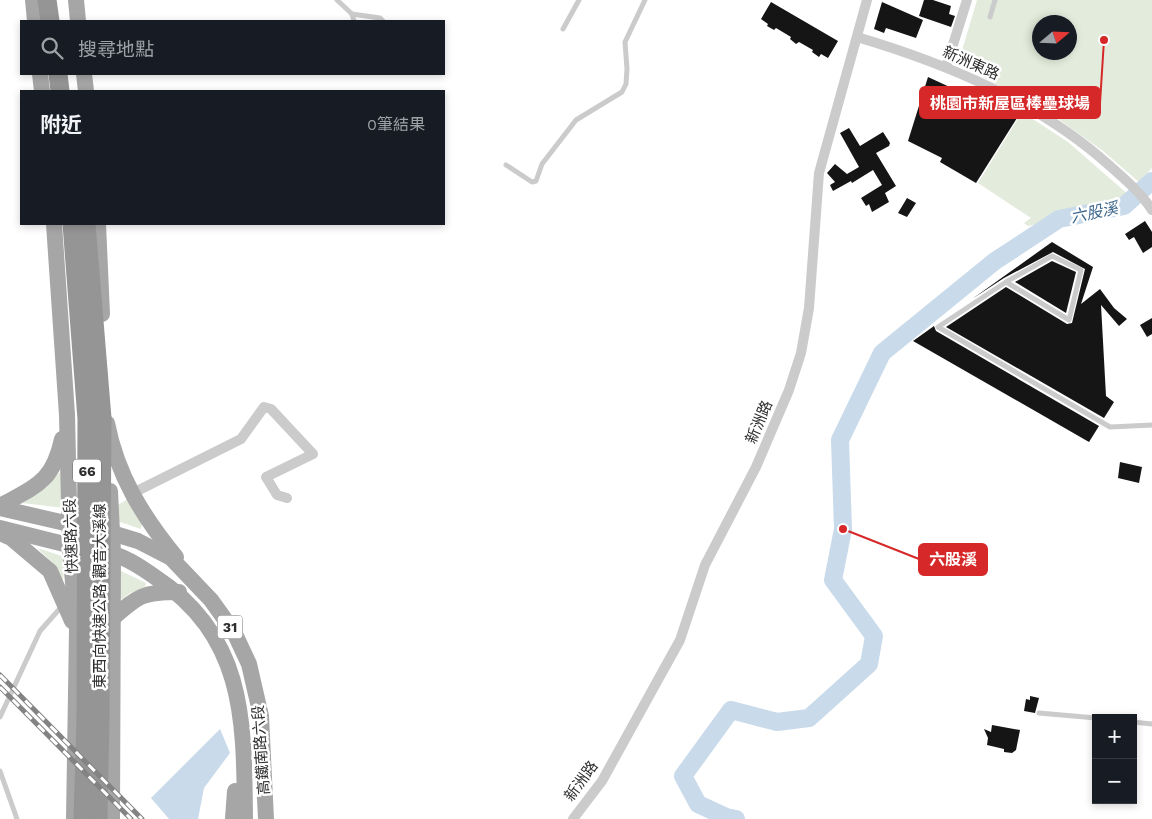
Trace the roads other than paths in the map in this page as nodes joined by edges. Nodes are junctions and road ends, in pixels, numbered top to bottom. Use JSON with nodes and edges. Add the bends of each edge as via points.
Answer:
{"nodes":[{"id":1,"x":33,"y":0,"type":"edge"},
{"id":2,"x":47,"y":0,"type":"edge"},
{"id":3,"x":60,"y":0,"type":"edge"},
{"id":4,"x":76,"y":0,"type":"edge"},
{"id":5,"x":337,"y":0,"type":"edge"},
{"id":6,"x":579,"y":0,"type":"edge"},
{"id":7,"x":645,"y":0,"type":"edge"},
{"id":8,"x":867,"y":0,"type":"edge"},
{"id":9,"x":967,"y":0,"type":"edge"},
{"id":10,"x":995,"y":0,"type":"edge"},
{"id":11,"x":352,"y":14,"type":"junction"},
{"id":12,"x":990,"y":17,"type":"dead end"},
{"id":13,"x":35,"y":20,"type":"edge"},
{"id":14,"x":50,"y":20,"type":"edge"},
{"id":15,"x":63,"y":20,"type":"edge"},
{"id":16,"x":78,"y":20,"type":"edge"},
{"id":17,"x":354,"y":20,"type":"edge"},
{"id":18,"x":382,"y":20,"type":"edge"},
{"id":19,"x":563,"y":29,"type":"dead end"},
{"id":20,"x":857,"y":37,"type":"junction"},
{"id":21,"x":946,"y":67,"type":"junction"},
{"id":22,"x":40,"y":75,"type":"edge"},
{"id":23,"x":58,"y":75,"type":"edge"},
{"id":24,"x":71,"y":75,"type":"edge"},
{"id":25,"x":84,"y":75,"type":"edge"},
{"id":26,"x":42,"y":90,"type":"edge"},
{"id":27,"x":60,"y":90,"type":"edge"},
{"id":28,"x":73,"y":90,"type":"edge"},
{"id":29,"x":86,"y":90,"type":"edge"},
{"id":30,"x":506,"y":165,"type":"dead end"},
{"id":31,"x":1150,"y":207,"type":"edge"},
{"id":32,"x":54,"y":225,"type":"edge"},
{"id":33,"x":72,"y":225,"type":"edge"},
{"id":34,"x":86,"y":225,"type":"edge"},
{"id":35,"x":98,"y":225,"type":"edge"},
{"id":36,"x":1006,"y":282,"type":"junction"},
{"id":37,"x":67,"y":415,"type":"junction"},
{"id":38,"x":106,"y":420,"type":"junction"},
{"id":39,"x":1152,"y":425,"type":"edge"},
{"id":40,"x":132,"y":494,"type":"junction"},
{"id":41,"x":287,"y":498,"type":"dead end"},
{"id":42,"x":0,"y":507,"type":"edge"},
{"id":43,"x":70,"y":524,"type":"junction"},
{"id":44,"x":0,"y":528,"type":"edge"},
{"id":45,"x":112,"y":532,"type":"junction"},
{"id":46,"x":0,"y":534,"type":"edge"},
{"id":47,"x":70,"y":547,"type":"junction"},
{"id":48,"x":112,"y":553,"type":"junction"},
{"id":49,"x":178,"y":592,"type":"junction"},
{"id":50,"x":211,"y":600,"type":"junction"},
{"id":51,"x":64,"y":604,"type":"junction"},
{"id":52,"x":112,"y":618,"type":"junction"},
{"id":53,"x":77,"y":630,"type":"junction"},
{"id":54,"x":1039,"y":712,"type":"dead end"},
{"id":55,"x":0,"y":717,"type":"edge"},
{"id":56,"x":93,"y":718,"type":"junction"},
{"id":57,"x":1092,"y":718,"type":"edge"},
{"id":58,"x":1137,"y":722,"type":"edge"},
{"id":59,"x":1152,"y":724,"type":"edge"},
{"id":60,"x":241,"y":726,"type":"junction"},
{"id":61,"x":0,"y":771,"type":"edge"},
{"id":62,"x":17,"y":819,"type":"edge"},
{"id":63,"x":74,"y":819,"type":"edge"},
{"id":64,"x":83,"y":819,"type":"edge"},
{"id":65,"x":98,"y":819,"type":"edge"},
{"id":66,"x":112,"y":819,"type":"edge"},
{"id":67,"x":232,"y":819,"type":"edge"},
{"id":68,"x":245,"y":819,"type":"edge"},
{"id":69,"x":266,"y":819,"type":"edge"},
{"id":70,"x":573,"y":819,"type":"edge"}],
"edges":[{"from":1,"to":13,"type":"main road"},
{"from":2,"to":14,"type":"highway"},
{"from":3,"to":15,"type":"highway"},
{"from":4,"to":16,"type":"main road"},
{"from":5,"to":11,"type":"lane"},
{"from":6,"to":19,"type":"lane"},
{"from":7,"to":30,"type":"lane","via":[[625,42],[627,69],[622,92],[576,120],[542,164],[536,181],[532,182]]},
{"from":8,"to":20,"type":"street","name":"新洲路"},
{"from":9,"to":21,"type":"street"},
{"from":10,"to":12,"type":"lane"},
{"from":11,"to":17,"type":"lane"},
{"from":11,"to":18,"type":"lane"},
{"from":20,"to":21,"type":"street","name":"新洲東路"},
{"from":20,"to":70,"type":"street","name":"新洲路","via":[[819,174],[808,308],[801,353],[789,390],[756,467],[705,565],[680,640],[602,780]]},
{"from":21,"to":31,"type":"street","name":"新洲東路","via":[[1038,111],[1088,146]]},
{"from":22,"to":26,"type":"main road"},
{"from":23,"to":27,"type":"highway"},
{"from":24,"to":28,"type":"highway"},
{"from":25,"to":29,"type":"main road"},
{"from":32,"to":37,"type":"main road","name":"快速路六段","number":"66"},
{"from":33,"to":56,"type":"highway","name":"東西向快速公路 觀音大溪線","number":"66","bridge":true,"via":[[87,419]]},
{"from":34,"to":56,"type":"highway","name":"東西向快速公路 觀音大溪線","number":"66","bridge":true,"via":[[102,418]]},
{"from":35,"to":38,"type":"main road","number":"66"},
{"from":36,"to":36,"type":"lane","via":[[1069,320],[1081,270],[1052,256]]},
{"from":36,"to":39,"type":"lane","via":[[938,327],[1110,427]]},
{"from":37,"to":42,"type":"main road","via":[[58,459],[49,475]]},
{"from":37,"to":43,"type":"main road","name":"快速路六段","number":"66"},
{"from":38,"to":40,"type":"main road","number":"31","via":[[112,447]]},
{"from":38,"to":45,"type":"main road","number":"66"},
{"from":40,"to":41,"type":"street","via":[[241,439],[264,407],[271,409],[313,454],[266,477],[277,495]]},
{"from":40,"to":50,"type":"main road","number":"31","via":[[148,521]]},
{"from":42,"to":43,"type":"main road","name":"高鐵南路六段","number":"31"},
{"from":43,"to":45,"type":"main road","name":"高鐵南路六段","number":"31"},
{"from":43,"to":47,"type":"main road","name":"快速路六段","number":"66"},
{"from":44,"to":47,"type":"main road","name":"高鐵南路六段","number":"31"},
{"from":45,"to":48,"type":"main road","number":"66"},
{"from":45,"to":50,"type":"main road","name":"高鐵南路六段","number":"31","via":[[171,558]]},
{"from":46,"to":51,"type":"main road","via":[[11,538],[50,571]]},
{"from":47,"to":48,"type":"main road","name":"高鐵南路六段","number":"31"},
{"from":47,"to":53,"type":"main road","name":"快速路六段","number":"66"},
{"from":48,"to":49,"type":"main road","name":"高鐵南路六段","number":"31"},
{"from":48,"to":52,"type":"main road","number":"66"},
{"from":49,"to":52,"type":"main road","via":[[151,592]]},
{"from":49,"to":60,"type":"main road","name":"高鐵南路六段","number":"31","via":[[198,611],[229,669],[238,696]]},
{"from":50,"to":69,"type":"main road","name":"高鐵南路六段","number":"31","via":[[234,632],[249,664],[256,690],[261,716]]},
{"from":51,"to":53,"type":"main road"},
{"from":51,"to":55,"type":"lane","via":[[40,632]]},
{"from":52,"to":66,"type":"main road","number":"66"},
{"from":53,"to":63,"type":"main road","name":"快速路六段","number":"66"},
{"from":54,"to":57,"type":"lane"},
{"from":56,"to":64,"type":"highway","name":"東西向快速公路 觀音大溪線","number":"66"},
{"from":56,"to":65,"type":"highway","name":"東西向快速公路 觀音大溪線","number":"66"},
{"from":58,"to":59,"type":"lane"},
{"from":60,"to":67,"type":"main road","name":"高鐵南路六段","number":"31"},
{"from":60,"to":68,"type":"main road","name":"高鐵南路六段","number":"31"},
{"from":61,"to":62,"type":"lane"}]}
